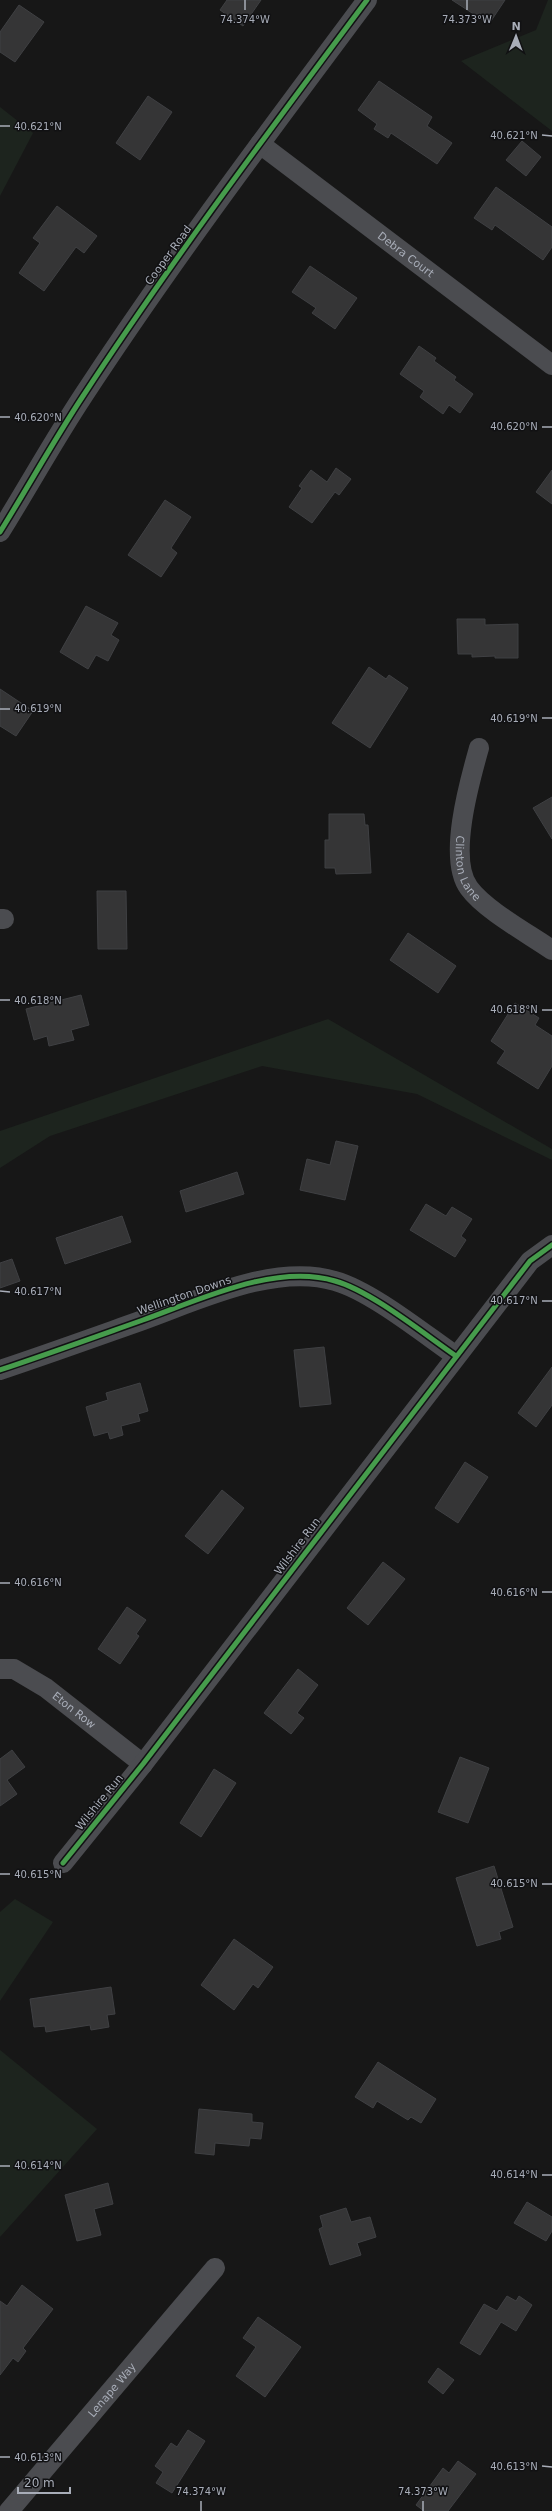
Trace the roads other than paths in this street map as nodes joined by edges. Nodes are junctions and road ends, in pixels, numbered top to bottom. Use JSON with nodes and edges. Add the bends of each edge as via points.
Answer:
{"nodes":[{"id":1,"x":367,"y":0,"type":"edge"},
{"id":2,"x":260,"y":144,"type":"junction"},
{"id":3,"x":552,"y":365,"type":"edge"},
{"id":4,"x":0,"y":532,"type":"edge"},
{"id":5,"x":479,"y":748,"type":"dead end"},
{"id":6,"x":552,"y":950,"type":"edge"},
{"id":7,"x":552,"y":1246,"type":"edge"},
{"id":8,"x":456,"y":1356,"type":"junction"},
{"id":9,"x":0,"y":1370,"type":"edge"},
{"id":10,"x":0,"y":1669,"type":"edge"},
{"id":11,"x":143,"y":1764,"type":"junction"},
{"id":12,"x":62,"y":1863,"type":"dead end"},
{"id":13,"x":215,"y":2268,"type":"dead end"},
{"id":14,"x":9,"y":2511,"type":"edge"}],
"edges":[{"from":1,"to":2,"type":"street","name":"Cooper Road"},
{"from":2,"to":3,"type":"street","name":"Debra Court"},
{"from":2,"to":4,"type":"street","name":"Cooper Road","via":[[83,396]]},
{"from":5,"to":6,"type":"street","name":"Clinton Lane","via":[[466,790],[462,818],[461,856],[468,888]]},
{"from":7,"to":8,"type":"street","name":"Wilshire Run","via":[[530,1261]]},
{"from":8,"to":9,"type":"street","name":"Wellington Downs","via":[[362,1293],[335,1281],[281,1277],[234,1288]]},
{"from":8,"to":11,"type":"street","name":"Wilshire Run"},
{"from":10,"to":11,"type":"street","name":"Eton Row","via":[[14,1669],[46,1688]]},
{"from":11,"to":12,"type":"street","name":"Wilshire Run"},
{"from":13,"to":14,"type":"street","name":"Lenape Way"}]}
